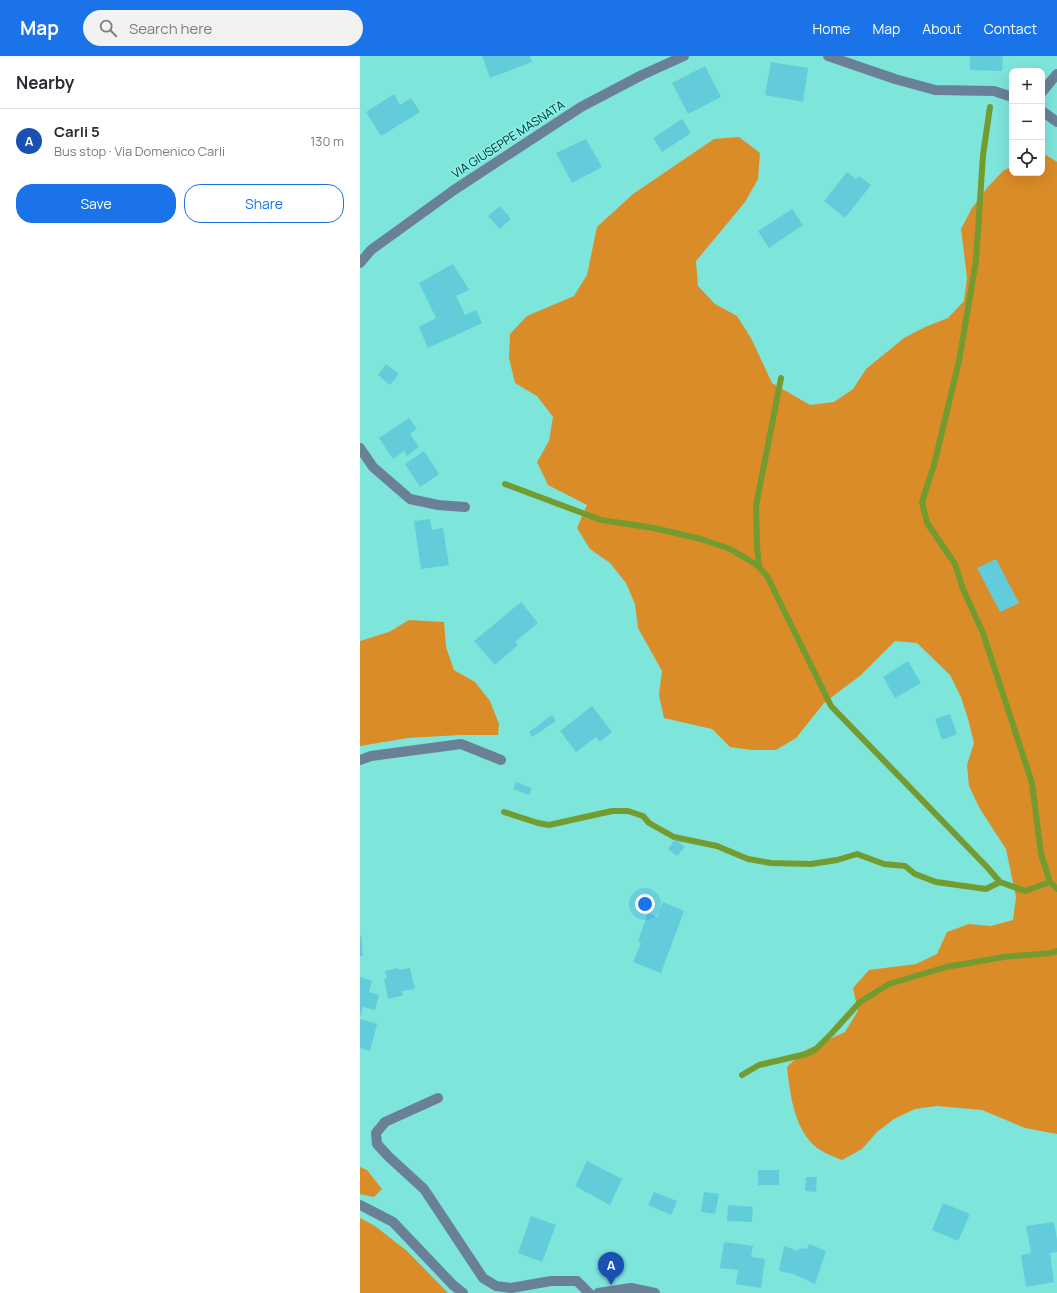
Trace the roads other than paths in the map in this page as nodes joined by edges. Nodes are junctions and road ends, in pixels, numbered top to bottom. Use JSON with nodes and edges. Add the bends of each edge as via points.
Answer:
{"nodes":[{"id":1,"x":684,"y":56,"type":"edge"},
{"id":2,"x":828,"y":56,"type":"edge"},
{"id":3,"x":1057,"y":74,"type":"edge"},
{"id":4,"x":1045,"y":88,"type":"edge"},
{"id":5,"x":1009,"y":96,"type":"edge"},
{"id":6,"x":1045,"y":113,"type":"edge"},
{"id":7,"x":1057,"y":122,"type":"edge"},
{"id":8,"x":372,"y":250,"type":"junction"},
{"id":9,"x":360,"y":254,"type":"edge"},
{"id":10,"x":360,"y":263,"type":"edge"},
{"id":11,"x":360,"y":448,"type":"edge"},
{"id":12,"x":465,"y":507,"type":"dead end"},
{"id":13,"x":360,"y":760,"type":"edge"},
{"id":14,"x":502,"y":760,"type":"dead end"},
{"id":15,"x":438,"y":1098,"type":"dead end"},
{"id":16,"x":360,"y":1205,"type":"edge"},
{"id":17,"x":463,"y":1293,"type":"edge"},
{"id":18,"x":589,"y":1293,"type":"edge"},
{"id":19,"x":598,"y":1293,"type":"edge"},
{"id":20,"x":655,"y":1293,"type":"edge"}],
"edges":[{"from":1,"to":8,"type":"street","name":"VIA GIUSEPPE MASNATA","via":[[582,107],[454,190]]},
{"from":2,"to":5,"type":"street","via":[[935,90],[994,92]]},
{"from":3,"to":4,"type":"street"},
{"from":6,"to":7,"type":"street"},
{"from":8,"to":9,"type":"street"},
{"from":8,"to":10,"type":"street","name":"VIA GIUSEPPE MASNATA"},
{"from":11,"to":12,"type":"street","via":[[373,467],[410,499]]},
{"from":13,"to":14,"type":"street","via":[[371,756],[461,744]]},
{"from":15,"to":18,"type":"street","via":[[385,1122],[376,1133],[377,1144],[424,1189],[483,1278],[496,1286],[511,1288],[551,1281],[577,1281]]},
{"from":16,"to":17,"type":"street","via":[[393,1222]]},
{"from":19,"to":20,"type":"street","via":[[631,1288]]}]}
